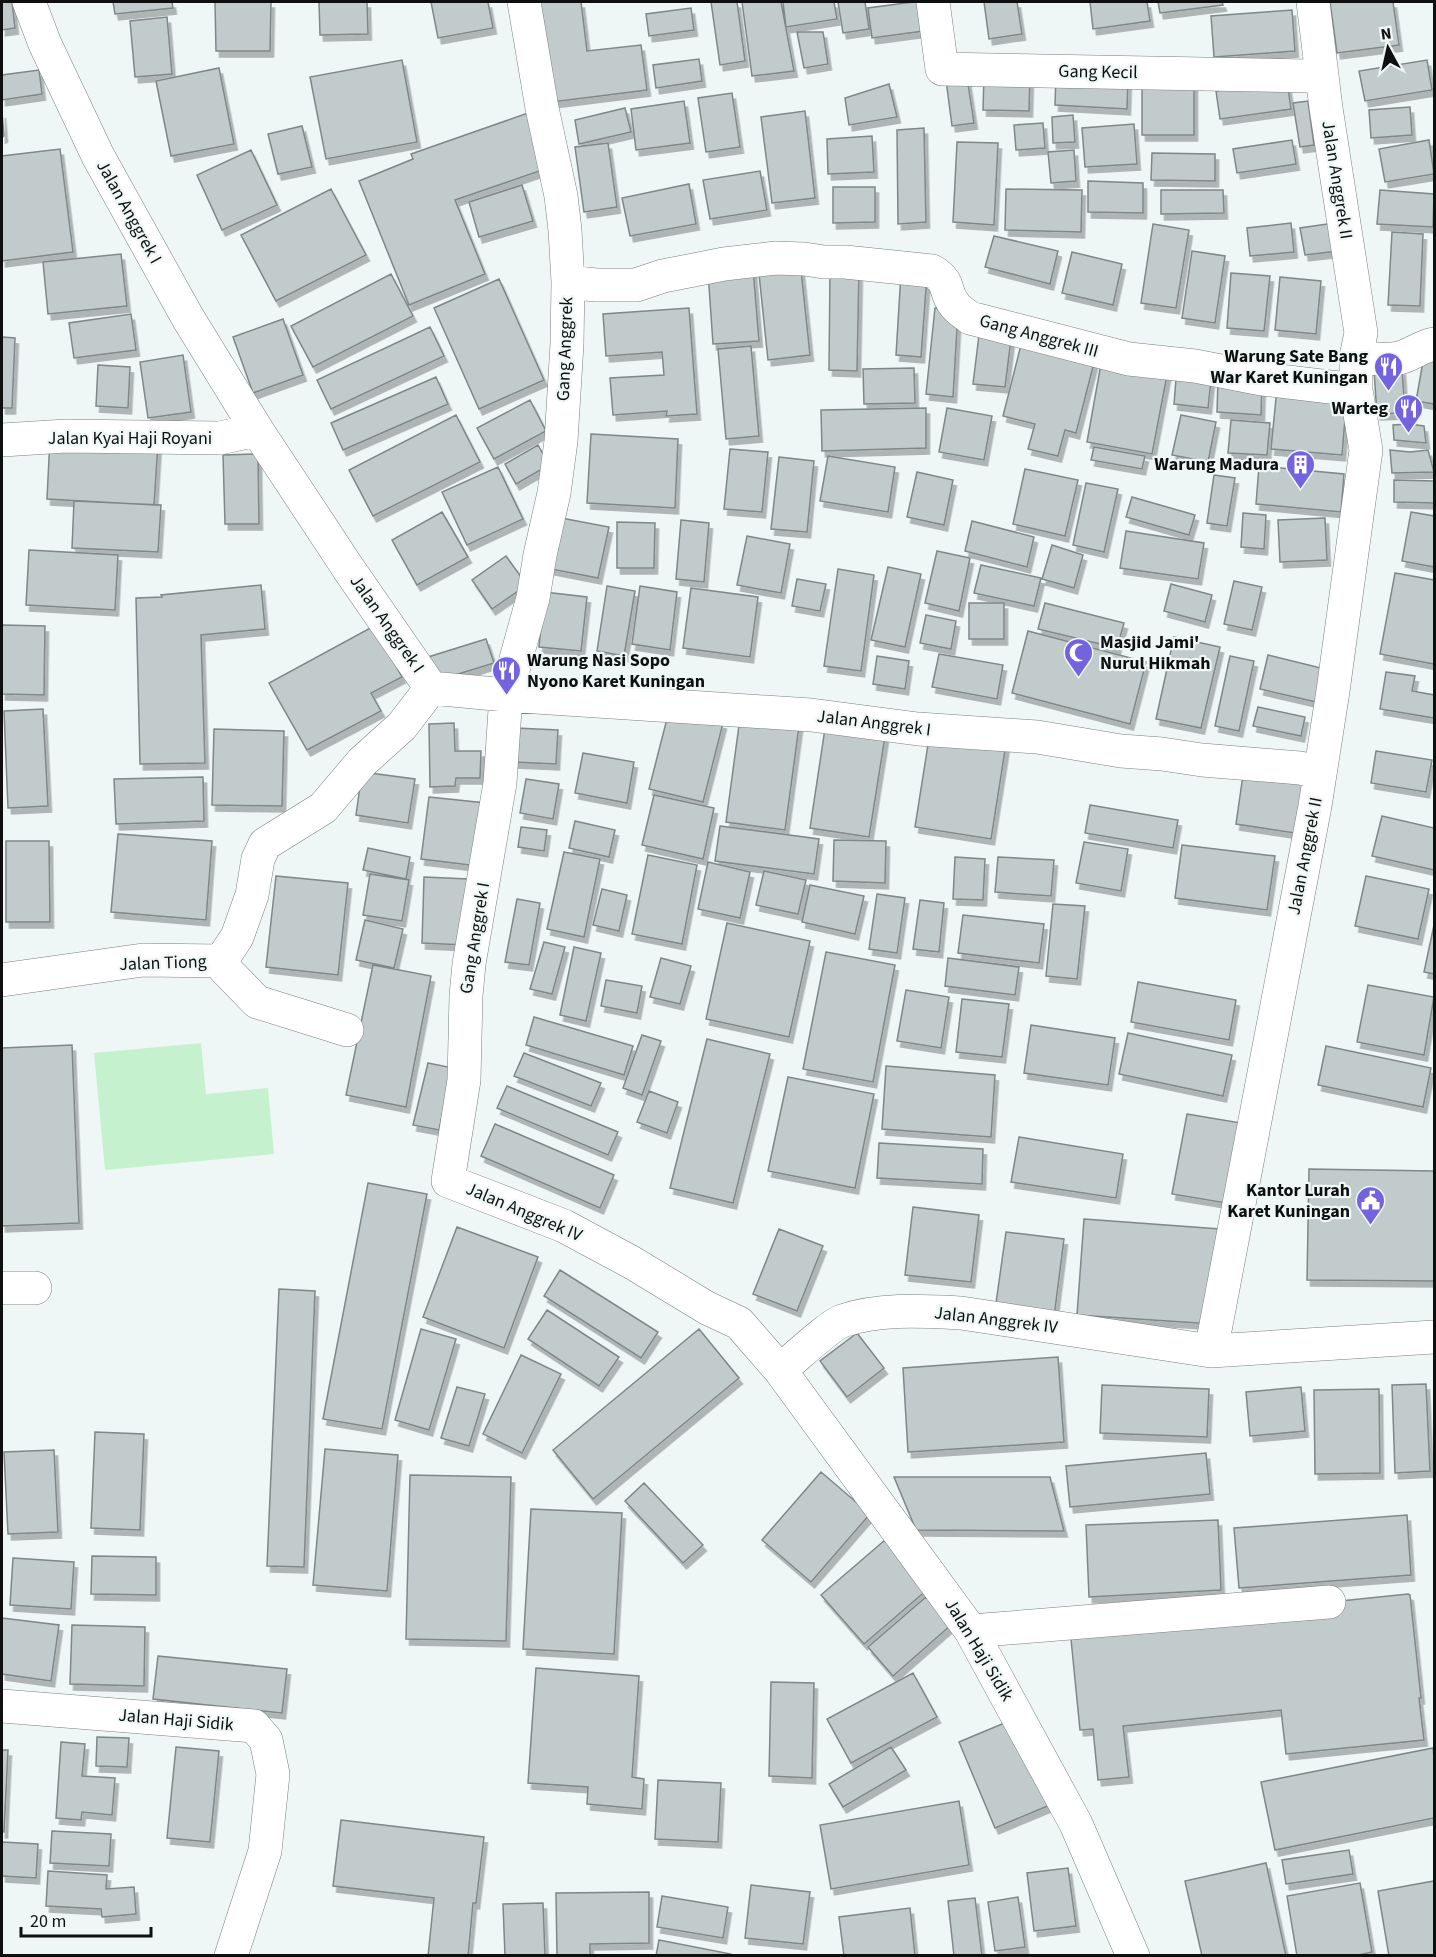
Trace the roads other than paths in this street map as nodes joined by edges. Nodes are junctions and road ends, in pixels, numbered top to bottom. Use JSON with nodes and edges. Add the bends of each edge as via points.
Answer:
{"nodes":[{"id":1,"x":524,"y":2,"type":"edge"},
{"id":2,"x":933,"y":2,"type":"edge"},
{"id":3,"x":1313,"y":2,"type":"edge"},
{"id":4,"x":30,"y":4,"type":"edge"},
{"id":5,"x":1322,"y":75,"type":"junction"},
{"id":6,"x":568,"y":282,"type":"junction"},
{"id":7,"x":1434,"y":344,"type":"edge"},
{"id":8,"x":1356,"y":357,"type":"junction"},
{"id":9,"x":1356,"y":390,"type":"junction"},
{"id":10,"x":257,"y":430,"type":"junction"},
{"id":11,"x":2,"y":440,"type":"edge"},
{"id":12,"x":431,"y":688,"type":"junction"},
{"id":13,"x":506,"y":695,"type":"junction"},
{"id":14,"x":1320,"y":773,"type":"junction"},
{"id":15,"x":221,"y":961,"type":"junction"},
{"id":16,"x":2,"y":980,"type":"edge"},
{"id":17,"x":347,"y":1030,"type":"dead end"},
{"id":18,"x":448,"y":1181,"type":"joint"},
{"id":19,"x":2,"y":1288,"type":"edge"},
{"id":20,"x":35,"y":1288,"type":"dead end"},
{"id":21,"x":1434,"y":1337,"type":"edge"},
{"id":22,"x":1211,"y":1351,"type":"junction"},
{"id":23,"x":780,"y":1370,"type":"junction"},
{"id":24,"x":1329,"y":1602,"type":"dead end"},
{"id":25,"x":971,"y":1630,"type":"junction"},
{"id":26,"x":2,"y":1706,"type":"edge"},
{"id":27,"x":231,"y":1956,"type":"edge"},
{"id":28,"x":1133,"y":1956,"type":"edge"}],
"edges":[{"from":1,"to":6,"type":"street","name":"Gang Anggrek","via":[[561,196]]},
{"from":2,"to":5,"type":"street","name":"Gang Kecil","via":[[942,69]]},
{"from":3,"to":5,"type":"street","name":"Jalan Anggrek II"},
{"from":4,"to":10,"type":"street","name":"Jalan Anggrek I","via":[[98,156],[188,318]]},
{"from":5,"to":8,"type":"street","name":"Jalan Anggrek II","via":[[1361,333]]},
{"from":6,"to":9,"type":"street","name":"Gang Anggrek III","via":[[636,285],[724,264],[776,258],[932,271],[942,276],[953,304],[970,318],[1129,359]]},
{"from":6,"to":13,"type":"street","name":"Gang Anggrek","via":[[561,441],[554,494],[533,598]]},
{"from":7,"to":8,"type":"street","via":[[1396,359]]},
{"from":8,"to":9,"type":"street","name":"Jalan Anggrek II"},
{"from":9,"to":14,"type":"street","name":"Jalan Anggrek II","via":[[1365,450]]},
{"from":10,"to":11,"type":"street","name":"Jalan Kyai Haji Royani","via":[[220,438],[66,436]]},
{"from":10,"to":12,"type":"street","name":"Jalan Anggrek I"},
{"from":12,"to":13,"type":"street","name":"Jalan Anggrek I"},
{"from":12,"to":15,"type":"street","name":"Jalan Tiong","via":[[402,726],[362,762],[323,808],[265,844],[237,937]]},
{"from":13,"to":14,"type":"street","name":"Jalan Anggrek I","via":[[811,715],[918,729],[1037,737],[1121,751]]},
{"from":13,"to":18,"type":"street","name":"Gang Anggrek I","via":[[500,783],[469,964],[464,1080]]},
{"from":14,"to":22,"type":"street","name":"Jalan Anggrek II"},
{"from":15,"to":16,"type":"street","name":"Jalan Tiong","via":[[143,960]]},
{"from":15,"to":17,"type":"street","via":[[257,1002]]},
{"from":18,"to":23,"type":"street","name":"Jalan Anggrek IV","via":[[564,1226],[632,1262],[739,1323]]},
{"from":19,"to":20,"type":"street"},
{"from":21,"to":22,"type":"street","name":"Jalan Anggrek IV"},
{"from":22,"to":23,"type":"street","name":"Jalan Anggrek IV","via":[[961,1313],[922,1311],[873,1314],[840,1322]]},
{"from":23,"to":25,"type":"street","name":"Jalan Haji Sidik"},
{"from":24,"to":25,"type":"street"},
{"from":25,"to":28,"type":"street","name":"Jalan Haji Sidik","via":[[1076,1824]]},
{"from":26,"to":27,"type":"street","name":"Jalan Haji Sidik","via":[[254,1726],[266,1740],[273,1774],[265,1851]]}]}
